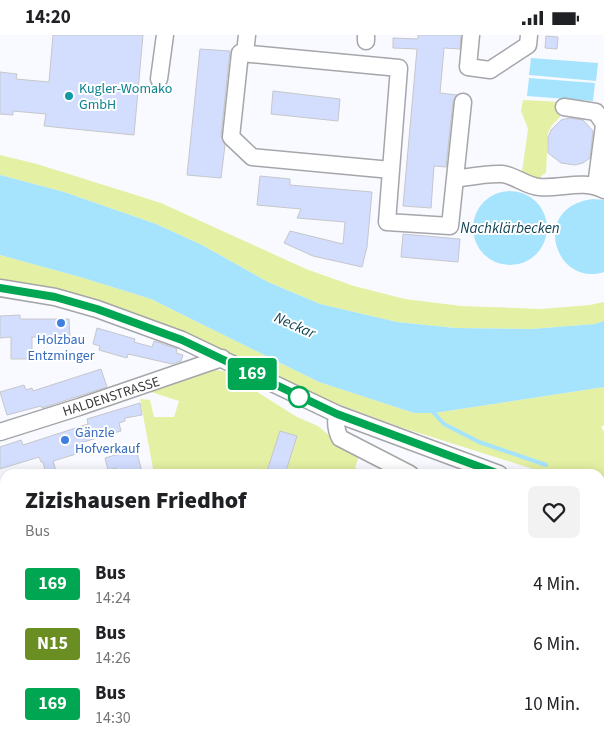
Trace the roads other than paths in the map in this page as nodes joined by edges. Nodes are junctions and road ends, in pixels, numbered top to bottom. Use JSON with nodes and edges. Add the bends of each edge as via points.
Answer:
{"nodes":[{"id":1,"x":165,"y":35,"type":"edge"},
{"id":2,"x":247,"y":35,"type":"edge"},
{"id":3,"x":471,"y":35,"type":"edge"},
{"id":4,"x":529,"y":35,"type":"edge"},
{"id":5,"x":245,"y":53,"type":"junction"},
{"id":6,"x":159,"y":79,"type":"dead end"},
{"id":7,"x":463,"y":102,"type":"dead end"},
{"id":8,"x":564,"y":107,"type":"dead end"},
{"id":9,"x":604,"y":125,"type":"edge"},
{"id":10,"x":391,"y":170,"type":"junction"},
{"id":11,"x":455,"y":179,"type":"junction"},
{"id":12,"x":600,"y":188,"type":"edge"},
{"id":13,"x":0,"y":288,"type":"edge"},
{"id":14,"x":222,"y":358,"type":"junction"},
{"id":15,"x":337,"y":414,"type":"junction"},
{"id":16,"x":0,"y":432,"type":"edge"},
{"id":17,"x":390,"y":469,"type":"edge"},
{"id":18,"x":486,"y":469,"type":"edge"}],
"edges":[{"from":1,"to":6,"type":"street"},
{"from":2,"to":5,"type":"street"},
{"from":3,"to":4,"type":"street","via":[[468,67],[490,70],[528,45]]},
{"from":5,"to":10,"type":"street","via":[[399,68]]},
{"from":5,"to":10,"type":"street","via":[[240,53],[231,137],[252,157]]},
{"from":7,"to":11,"type":"street"},
{"from":8,"to":9,"type":"street","via":[[596,112]]},
{"from":9,"to":12,"type":"street"},
{"from":10,"to":11,"type":"street","via":[[387,222],[450,226]]},
{"from":11,"to":12,"type":"street","via":[[502,174],[535,187],[576,184]]},
{"from":13,"to":14,"type":"street","via":[[55,297],[97,309]]},
{"from":14,"to":15,"type":"street"},
{"from":14,"to":16,"type":"street","name":"HALDENSTRASSE"},
{"from":15,"to":17,"type":"street","via":[[335,424],[340,438]]},
{"from":15,"to":18,"type":"street"}]}
